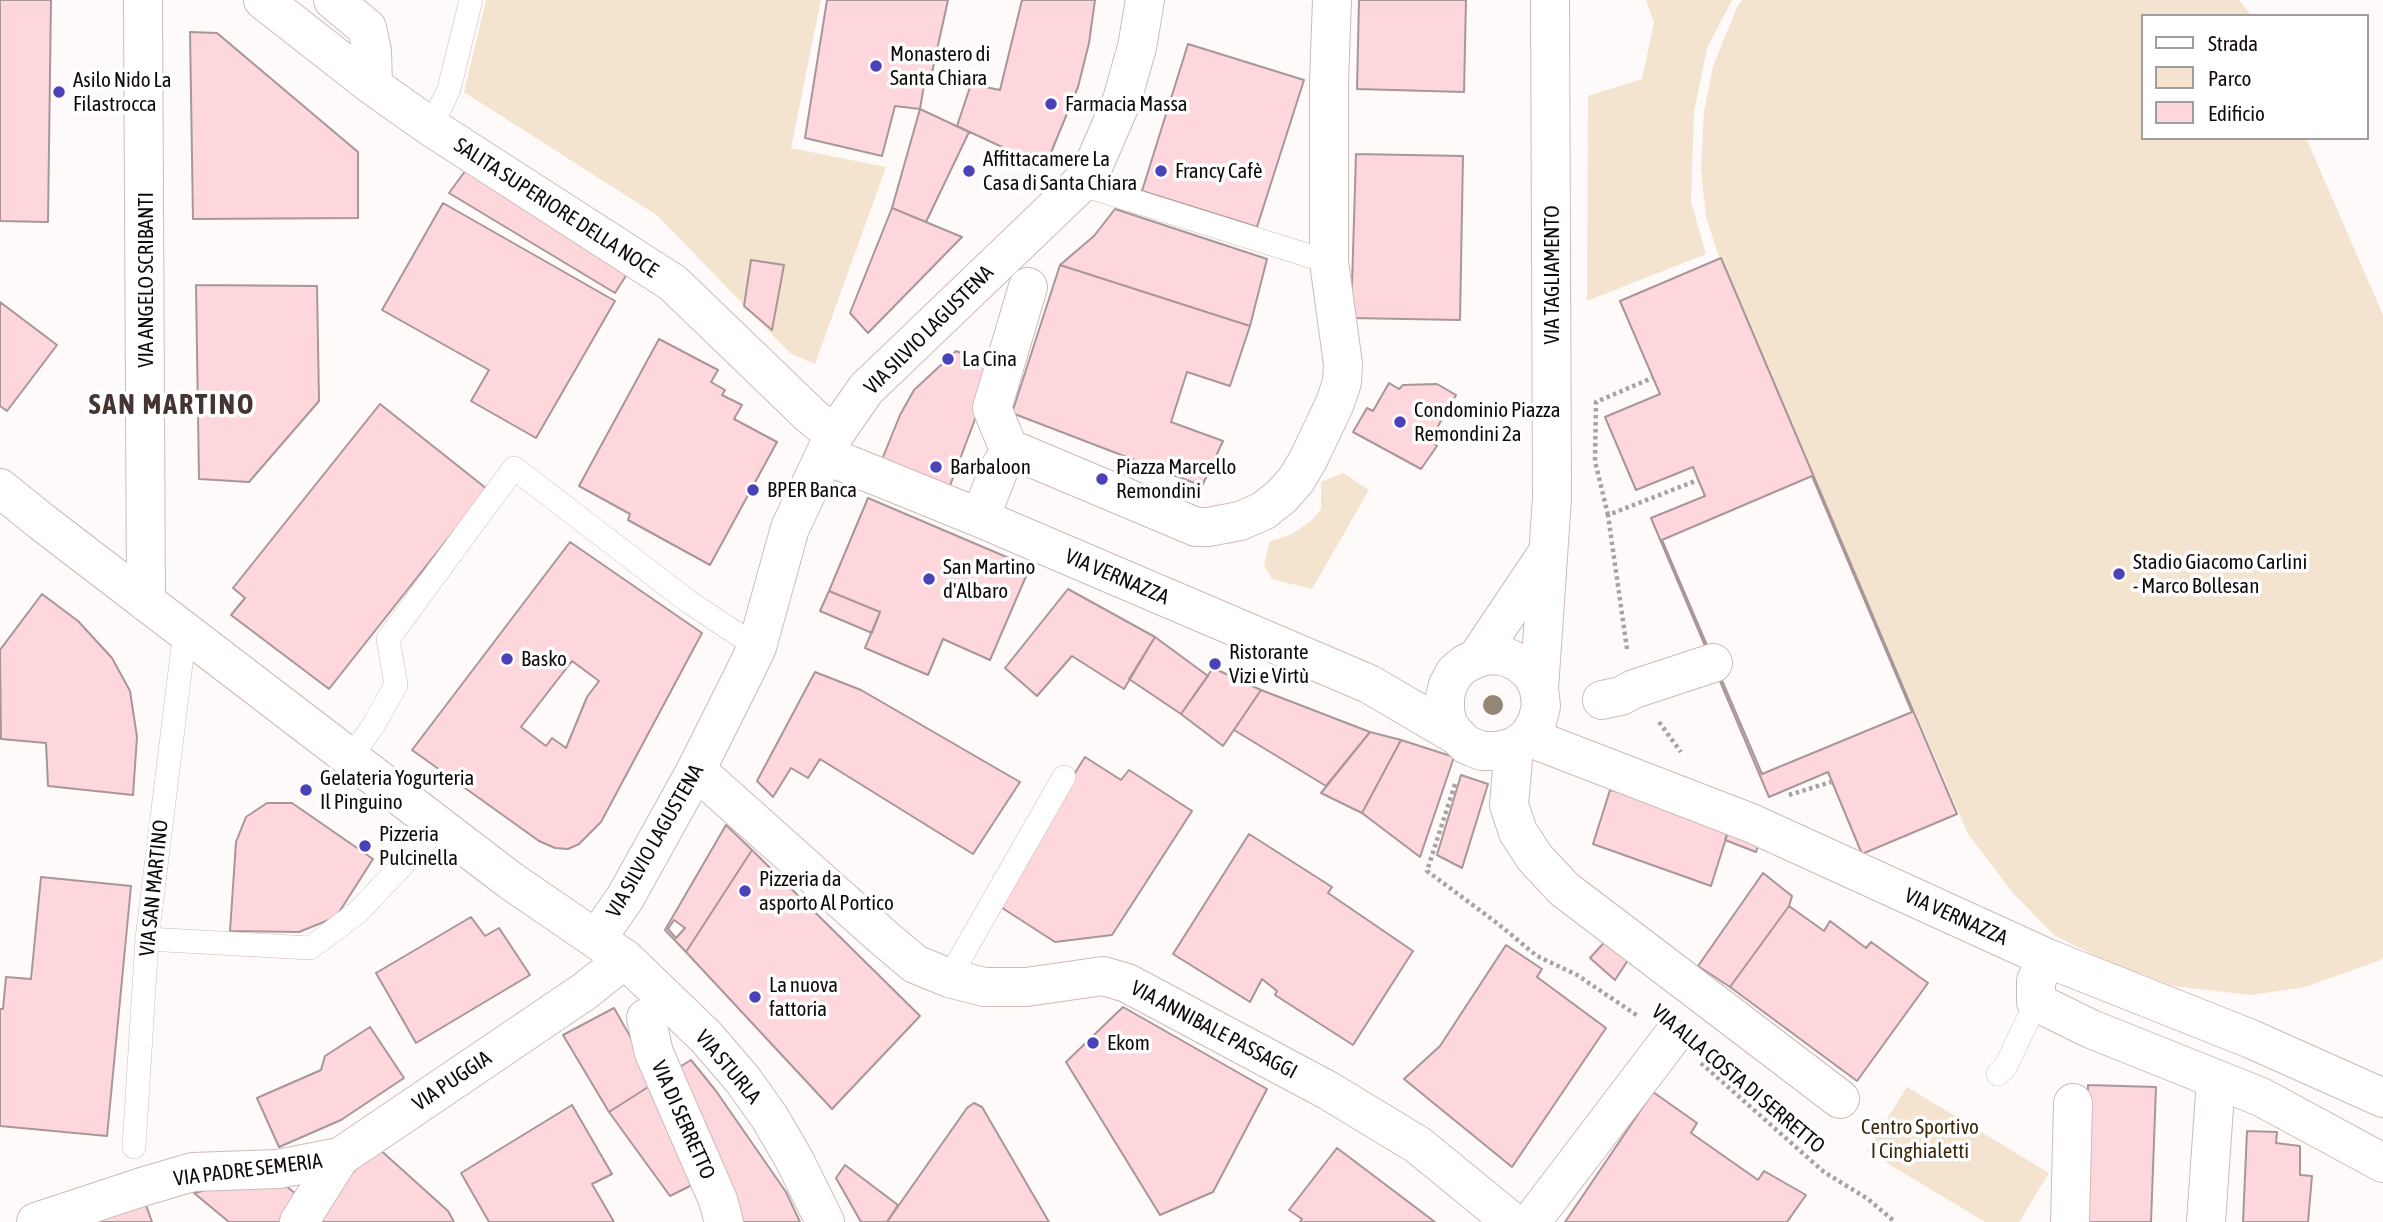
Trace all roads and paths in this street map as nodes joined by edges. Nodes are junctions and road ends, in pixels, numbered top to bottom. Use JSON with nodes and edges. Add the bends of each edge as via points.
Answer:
{"nodes":[{"id":1,"x":143,"y":0,"type":"edge"},
{"id":2,"x":263,"y":0,"type":"edge"},
{"id":3,"x":333,"y":0,"type":"edge"},
{"id":4,"x":471,"y":0,"type":"edge"},
{"id":5,"x":1145,"y":0,"type":"edge"},
{"id":6,"x":1332,"y":0,"type":"edge"},
{"id":7,"x":1550,"y":0,"type":"edge"},
{"id":8,"x":373,"y":86,"type":"junction"},
{"id":9,"x":431,"y":128,"type":"junction"},
{"id":10,"x":1080,"y":184,"type":"junction"},
{"id":11,"x":1329,"y":262,"type":"junction"},
{"id":12,"x":1028,"y":287,"type":"dead end"},
{"id":13,"x":1652,"y":378,"type":"dead end"},
{"id":14,"x":830,"y":445,"type":"junction"},
{"id":15,"x":1010,"y":452,"type":"junction"},
{"id":16,"x":0,"y":488,"type":"edge"},
{"id":17,"x":1608,"y":515,"type":"dead end"},
{"id":18,"x":980,"y":518,"type":"junction"},
{"id":19,"x":1549,"y":550,"type":"junction"},
{"id":20,"x":146,"y":602,"type":"junction"},
{"id":21,"x":185,"y":631,"type":"junction"},
{"id":22,"x":757,"y":648,"type":"junction"},
{"id":23,"x":1477,"y":658,"type":"junction"},
{"id":24,"x":1713,"y":663,"type":"dead end"},
{"id":25,"x":1369,"y":684,"type":"junction"},
{"id":26,"x":1448,"y":685,"type":"junction"},
{"id":27,"x":1539,"y":689,"type":"junction"},
{"id":28,"x":1602,"y":700,"type":"dead end"},
{"id":29,"x":1462,"y":740,"type":"junction"},
{"id":30,"x":1521,"y":742,"type":"junction"},
{"id":31,"x":351,"y":758,"type":"junction"},
{"id":32,"x":696,"y":770,"type":"junction"},
{"id":33,"x":1064,"y":777,"type":"dead end"},
{"id":34,"x":439,"y":826,"type":"junction"},
{"id":35,"x":148,"y":939,"type":"junction"},
{"id":36,"x":611,"y":949,"type":"junction"},
{"id":37,"x":2046,"y":958,"type":"junction"},
{"id":38,"x":948,"y":978,"type":"junction"},
{"id":39,"x":2036,"y":1002,"type":"junction"},
{"id":40,"x":646,"y":1018,"type":"dead end"},
{"id":41,"x":1671,"y":1038,"type":"junction"},
{"id":42,"x":1998,"y":1074,"type":"dead end"},
{"id":43,"x":2216,"y":1079,"type":"junction"},
{"id":44,"x":2383,"y":1098,"type":"edge"},
{"id":45,"x":1840,"y":1099,"type":"dead end"},
{"id":46,"x":2073,"y":1103,"type":"dead end"},
{"id":47,"x":134,"y":1147,"type":"dead end"},
{"id":48,"x":340,"y":1157,"type":"junction"},
{"id":49,"x":2383,"y":1163,"type":"edge"},
{"id":50,"x":721,"y":1211,"type":"edge"},
{"id":51,"x":36,"y":1222,"type":"edge"},
{"id":52,"x":299,"y":1222,"type":"edge"},
{"id":53,"x":825,"y":1222,"type":"edge"},
{"id":54,"x":1512,"y":1222,"type":"edge"},
{"id":55,"x":1531,"y":1222,"type":"edge"},
{"id":56,"x":1895,"y":1222,"type":"edge"},
{"id":57,"x":2070,"y":1222,"type":"edge"},
{"id":58,"x":2206,"y":1222,"type":"edge"}],
"edges":[{"from":1,"to":20,"type":"street","name":"VIA ANGELO SCRIBANTI"},
{"from":2,"to":8,"type":"street","name":"SALITA SUPERIORE DELLA NOCE"},
{"from":3,"to":8,"type":"street","via":[[367,28]]},
{"from":4,"to":9,"type":"lane","via":[[449,89]]},
{"from":5,"to":10,"type":"street","name":"VIA SILVIO LAGUSTENA","via":[[1122,100],[1093,167]]},
{"from":6,"to":11,"type":"street"},
{"from":7,"to":19,"type":"street","name":"VIA TAGLIAMENTO"},
{"from":8,"to":9,"type":"street","name":"SALITA SUPERIORE DELLA NOCE"},
{"from":9,"to":14,"type":"street","name":"SALITA SUPERIORE DELLA NOCE","via":[[673,283],[810,415]]},
{"from":10,"to":11,"type":"lane"},
{"from":10,"to":14,"type":"street","name":"VIA SILVIO LAGUSTENA","via":[[866,389]]},
{"from":11,"to":15,"type":"street","via":[[1342,382],[1296,480],[1263,511],[1208,527],[1182,523]]},
{"from":12,"to":15,"type":"street","via":[[992,408]]},
{"from":13,"to":17,"type":"path","via":[[1596,402],[1595,461]]},
{"from":14,"to":18,"type":"street","name":"VIA VERNAZZA"},
{"from":14,"to":22,"type":"street","name":"VIA SILVIO LAGUSTENA","via":[[790,528]]},
{"from":15,"to":18,"type":"street"},
{"from":16,"to":20,"type":"street"},
{"from":18,"to":25,"type":"street","name":"VIA VERNAZZA"},
{"from":19,"to":23,"type":"street"},
{"from":19,"to":27,"type":"street","name":"VIA TAGLIAMENTO"},
{"from":20,"to":21,"type":"street"},
{"from":21,"to":31,"type":"street"},
{"from":21,"to":35,"type":"lane","name":"VIA SAN MARTINO"},
{"from":22,"to":31,"type":"lane","via":[[689,602],[514,468],[388,639],[396,685]]},
{"from":22,"to":32,"type":"street","name":"VIA SILVIO LAGUSTENA"},
{"from":23,"to":26,"type":"street","via":[[1455,672]]},
{"from":23,"to":27,"type":"street","via":[[1504,656],[1519,663],[1532,674]]},
{"from":24,"to":28,"type":"street"},
{"from":25,"to":26,"type":"street","name":"VIA VERNAZZA"},
{"from":25,"to":29,"type":"street","name":"VIA VERNAZZA"},
{"from":26,"to":29,"type":"street","via":[[1448,724]]},
{"from":27,"to":30,"type":"street","via":[[1537,722]]},
{"from":29,"to":30,"type":"street","name":"VIA VERNAZZA","via":[[1482,751],[1498,751]]},
{"from":29,"to":41,"type":"path","name":"VIA ALLA COSTA DI SERRETTO","via":[[1427,871],[1537,956],[1577,975]]},
{"from":30,"to":37,"type":"street","name":"VIA VERNAZZA","via":[[1751,823]]},
{"from":30,"to":45,"type":"street","via":[[1509,805],[1518,832],[1535,858],[1563,889]]},
{"from":31,"to":34,"type":"street"},
{"from":32,"to":36,"type":"street","name":"VIA SILVIO LAGUSTENA","via":[[625,898]]},
{"from":32,"to":38,"type":"street","name":"VIA ANNIBALE PASSAGGI","via":[[915,964]]},
{"from":33,"to":38,"type":"lane"},
{"from":34,"to":35,"type":"lane","via":[[358,912],[310,948]]},
{"from":34,"to":36,"type":"street"},
{"from":35,"to":47,"type":"lane","name":"VIA SAN MARTINO"},
{"from":36,"to":48,"type":"street","name":"VIA PUGGIA","via":[[585,991]]},
{"from":36,"to":53,"type":"street","name":"VIA STURLA","via":[[707,1038],[743,1080],[795,1161]]},
{"from":37,"to":39,"type":"street","via":[[2036,981]]},
{"from":37,"to":44,"type":"street","name":"VIA VERNAZZA"},
{"from":38,"to":54,"type":"street","name":"VIA ANNIBALE PASSAGGI","via":[[984,987],[1026,987],[1103,976],[1127,983],[1419,1144]]},
{"from":39,"to":42,"type":"lane"},
{"from":39,"to":43,"type":"street"},
{"from":40,"to":50,"type":"street","name":"VIA DI SERRETTO","via":[[654,1054]]},
{"from":41,"to":55,"type":"street"},
{"from":41,"to":56,"type":"path","name":"VIA ALLA COSTA DI SERRETTO","via":[[1824,1171]]},
{"from":43,"to":49,"type":"street","via":[[2261,1097]]},
{"from":43,"to":58,"type":"street"},
{"from":46,"to":57,"type":"street"},
{"from":48,"to":51,"type":"street","name":"VIA PADRE SEMERIA","via":[[278,1170],[193,1172]]},
{"from":48,"to":52,"type":"street","name":"VIA PUGGIA"}]}
